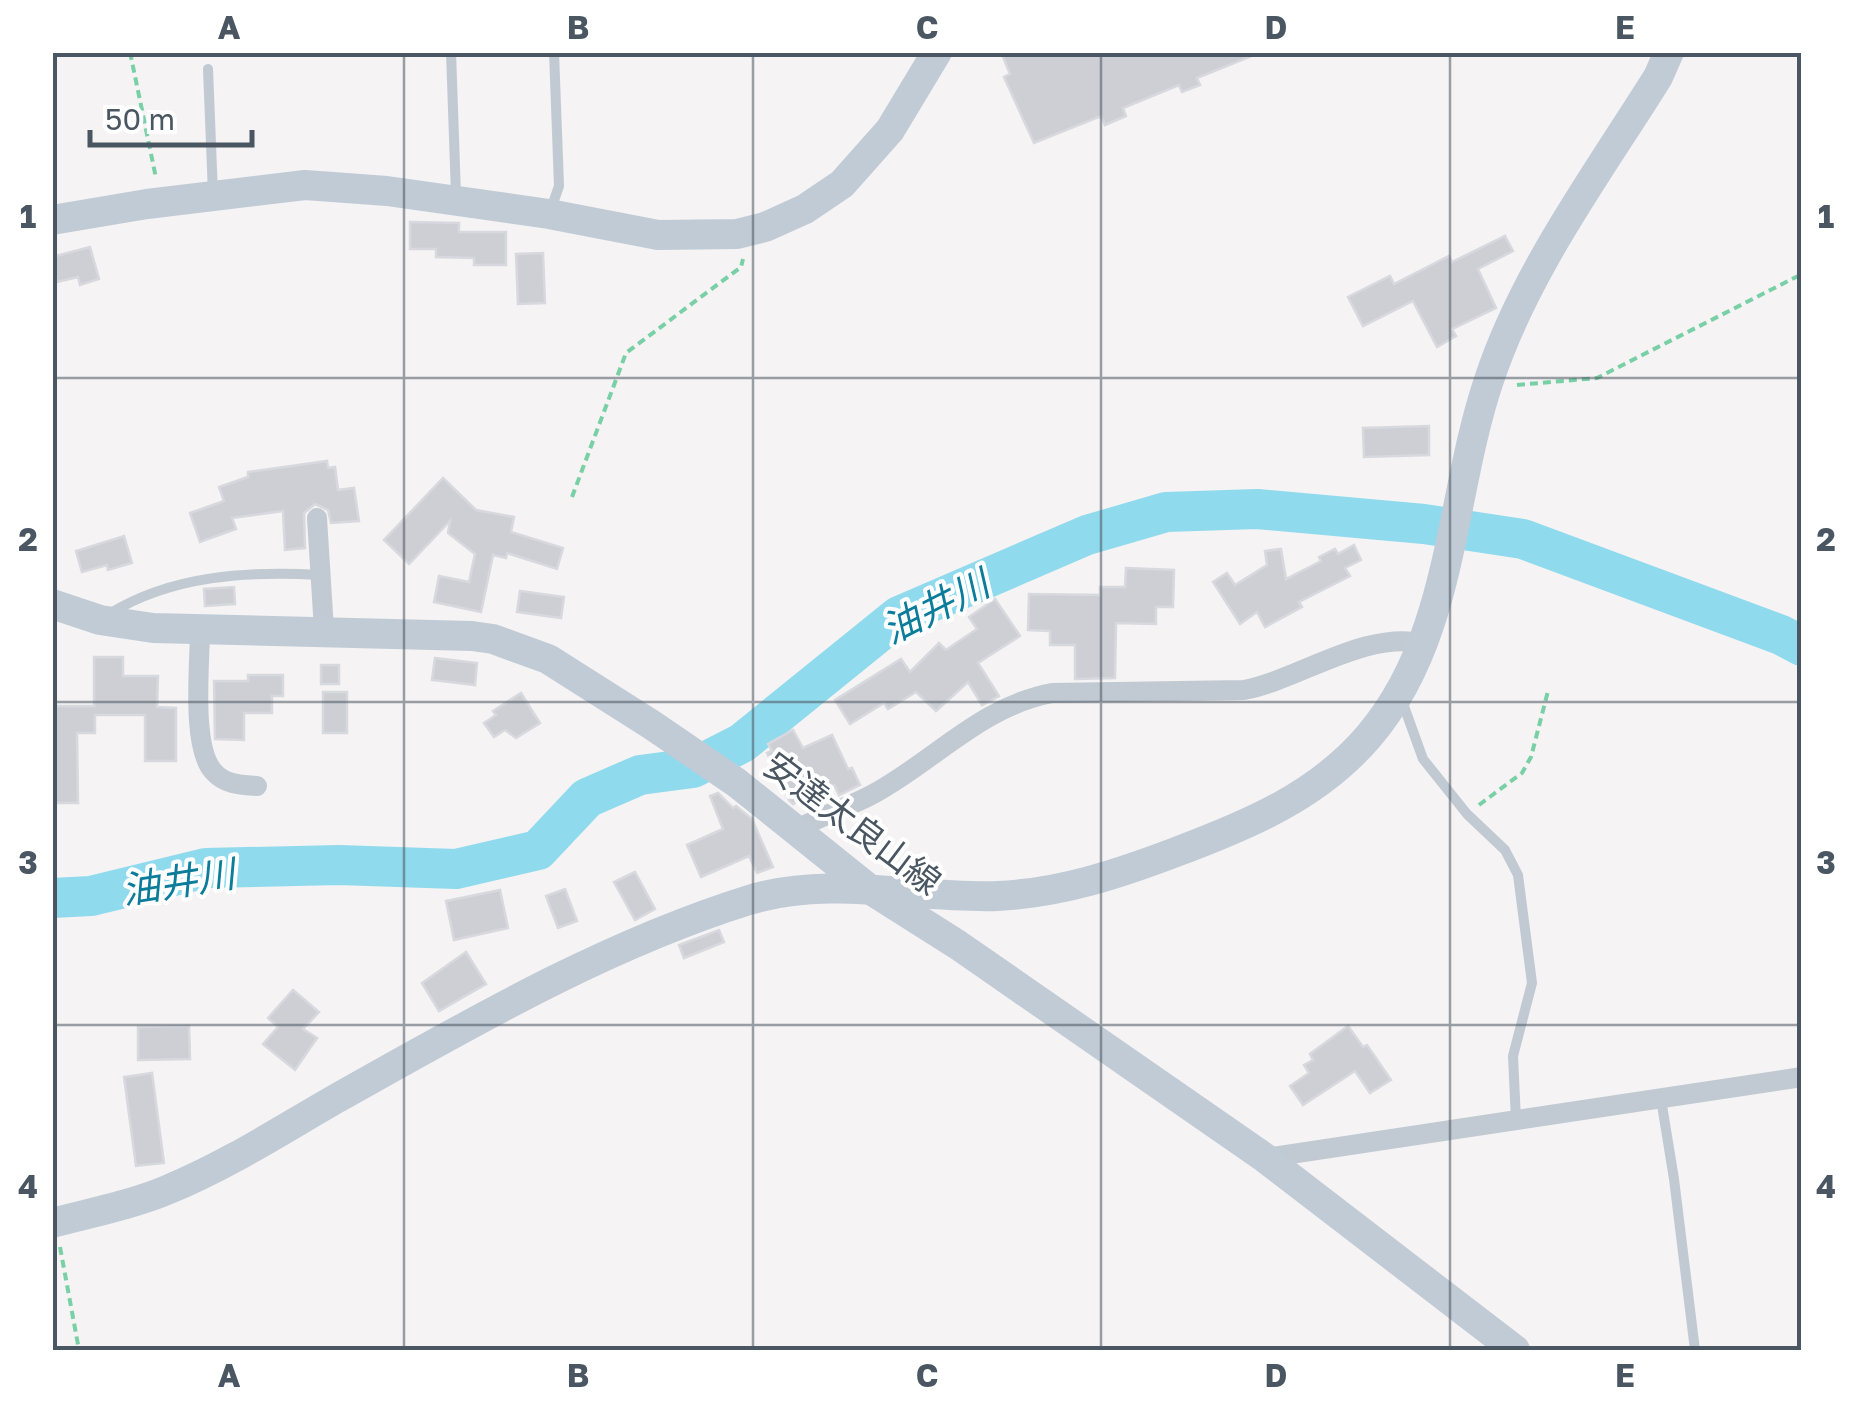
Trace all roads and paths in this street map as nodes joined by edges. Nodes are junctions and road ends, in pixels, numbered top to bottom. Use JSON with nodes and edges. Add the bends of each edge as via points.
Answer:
{"nodes":[{"id":1,"x":130,"y":52,"type":"edge"},
{"id":2,"x":451,"y":52,"type":"edge"},
{"id":3,"x":554,"y":52,"type":"edge"},
{"id":4,"x":937,"y":52,"type":"edge"},
{"id":5,"x":1669,"y":52,"type":"edge"},
{"id":6,"x":208,"y":69,"type":"dead end"},
{"id":7,"x":213,"y":196,"type":"junction"},
{"id":8,"x":456,"y":201,"type":"junction"},
{"id":9,"x":160,"y":202,"type":"junction"},
{"id":10,"x":549,"y":214,"type":"junction"},
{"id":11,"x":52,"y":220,"type":"edge"},
{"id":12,"x":752,"y":230,"type":"junction"},
{"id":13,"x":1802,"y":274,"type":"edge"},
{"id":14,"x":1487,"y":385,"type":"junction"},
{"id":15,"x":572,"y":496,"type":"dead end"},
{"id":16,"x":316,"y":518,"type":"dead end"},
{"id":17,"x":320,"y":576,"type":"junction"},
{"id":18,"x":69,"y":614,"type":"edge"},
{"id":19,"x":200,"y":629,"type":"junction"},
{"id":20,"x":324,"y":630,"type":"junction"},
{"id":21,"x":1422,"y":643,"type":"junction"},
{"id":22,"x":1548,"y":692,"type":"dead end"},
{"id":23,"x":1400,"y":695,"type":"junction"},
{"id":24,"x":257,"y":786,"type":"dead end"},
{"id":25,"x":1468,"y":814,"type":"junction"},
{"id":26,"x":796,"y":830,"type":"junction"},
{"id":27,"x":868,"y":888,"type":"junction"},
{"id":28,"x":1802,"y":1078,"type":"edge"},
{"id":29,"x":1661,"y":1099,"type":"junction"},
{"id":30,"x":1516,"y":1120,"type":"junction"},
{"id":31,"x":1265,"y":1158,"type":"junction"},
{"id":32,"x":54,"y":1223,"type":"edge"},
{"id":33,"x":78,"y":1350,"type":"edge"},
{"id":34,"x":1514,"y":1350,"type":"edge"},
{"id":35,"x":1696,"y":1350,"type":"edge"}],
"edges":[{"from":1,"to":9,"type":"path"},
{"from":2,"to":8,"type":"lane"},
{"from":3,"to":10,"type":"lane","via":[[559,186]]},
{"from":4,"to":12,"type":"street","via":[[890,130],[842,184],[805,209]]},
{"from":5,"to":14,"type":"street","via":[[1540,269]]},
{"from":6,"to":7,"type":"lane"},
{"from":7,"to":8,"type":"street","via":[[305,186]]},
{"from":7,"to":9,"type":"street"},
{"from":8,"to":10,"type":"street"},
{"from":9,"to":11,"type":"street"},
{"from":10,"to":12,"type":"street","via":[[658,235]]},
{"from":12,"to":15,"type":"path","via":[[741,267],[626,353]]},
{"from":13,"to":14,"type":"path","via":[[1597,378]]},
{"from":14,"to":21,"type":"street","via":[[1448,567]]},
{"from":16,"to":17,"type":"street"},
{"from":17,"to":18,"type":"lane","via":[[265,572],[203,580]]},
{"from":17,"to":20,"type":"street"},
{"from":18,"to":19,"type":"street","name":"安達太良山線"},
{"from":19,"to":20,"type":"street","name":"安達太良山線"},
{"from":19,"to":24,"type":"street","via":[[206,758],[231,784]]},
{"from":20,"to":26,"type":"street","name":"安達太良山線","via":[[493,639],[548,659],[737,783]]},
{"from":21,"to":23,"type":"street"},
{"from":21,"to":26,"type":"street","via":[[1353,651],[1244,690],[1028,698],[992,714],[872,795]]},
{"from":22,"to":25,"type":"path","via":[[1522,773]]},
{"from":23,"to":25,"type":"lane","via":[[1423,759]]},
{"from":23,"to":27,"type":"street","via":[[1353,754],[1314,786],[1263,818],[1130,871],[1063,889],[998,896]]},
{"from":25,"to":30,"type":"lane","via":[[1505,850],[1518,875],[1532,983],[1513,1056]]},
{"from":26,"to":27,"type":"street","name":"安達太良山線"},
{"from":27,"to":31,"type":"street","name":"安達太良山線"},
{"from":27,"to":32,"type":"street","via":[[756,898],[654,933],[498,1009],[248,1151],[165,1191]]},
{"from":28,"to":29,"type":"street"},
{"from":29,"to":30,"type":"street"},
{"from":29,"to":35,"type":"lane"},
{"from":30,"to":31,"type":"street"},
{"from":31,"to":34,"type":"street","name":"安達太良山線"},
{"from":32,"to":33,"type":"path"}]}
